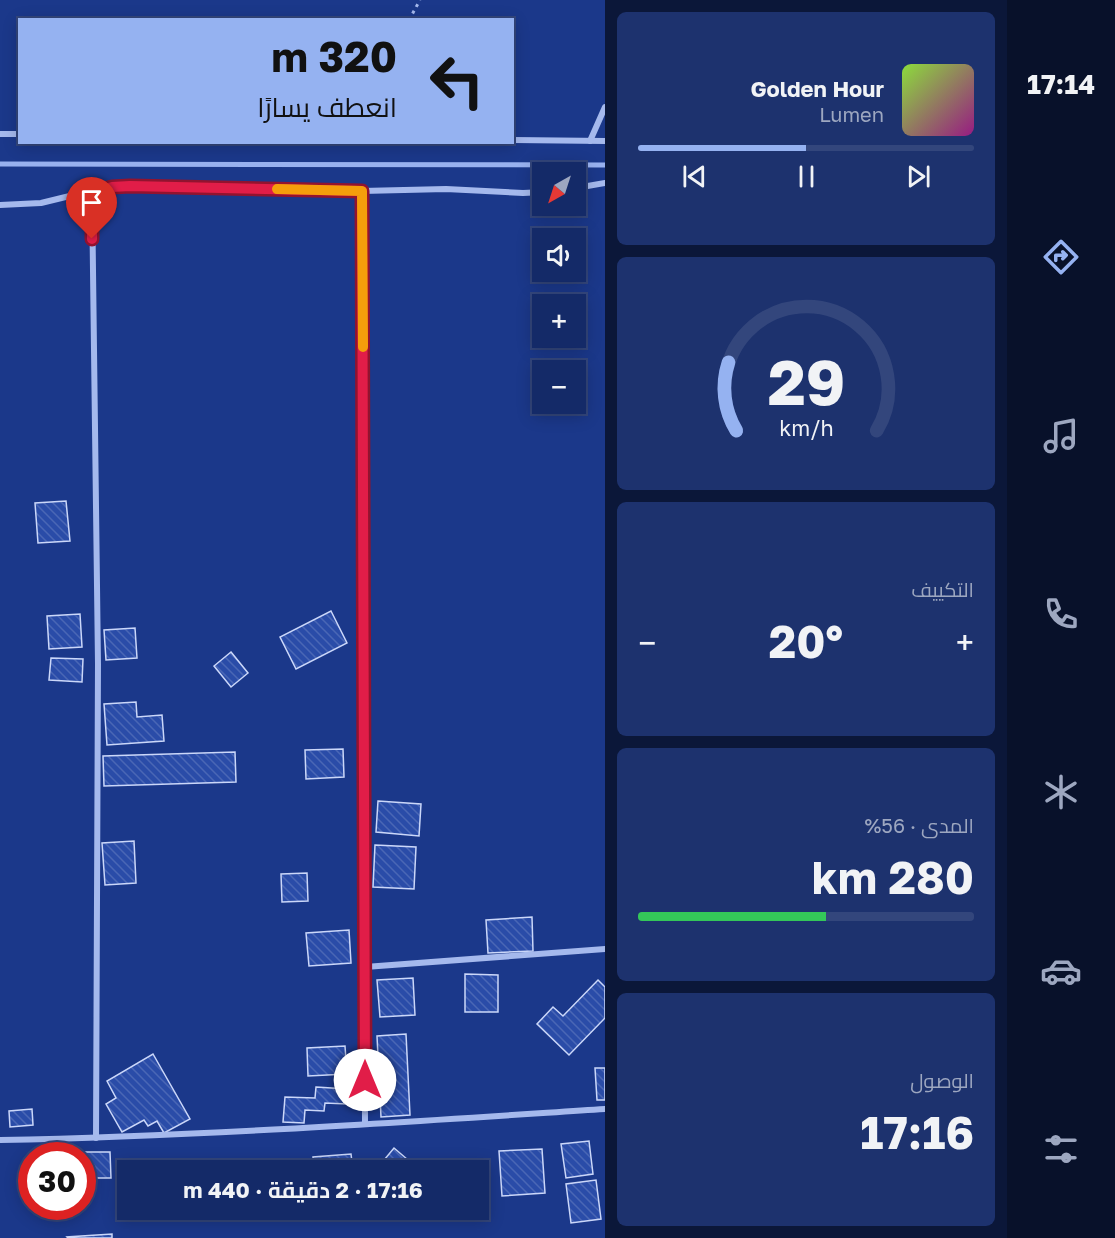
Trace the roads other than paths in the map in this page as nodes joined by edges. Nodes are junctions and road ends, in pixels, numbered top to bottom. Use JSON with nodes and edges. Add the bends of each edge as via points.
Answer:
{"nodes":[{"id":1,"x":605,"y":106,"type":"edge"},
{"id":2,"x":0,"y":134,"type":"edge"},
{"id":3,"x":18,"y":134,"type":"edge"},
{"id":4,"x":514,"y":140,"type":"edge"},
{"id":5,"x":590,"y":141,"type":"junction"},
{"id":6,"x":605,"y":141,"type":"edge"},
{"id":7,"x":605,"y":183,"type":"edge"},
{"id":8,"x":586,"y":186,"type":"edge"},
{"id":9,"x":362,"y":191,"type":"junction"},
{"id":10,"x":92,"y":192,"type":"junction"},
{"id":11,"x":532,"y":193,"type":"edge"},
{"id":12,"x":0,"y":205,"type":"edge"},
{"id":13,"x":605,"y":949,"type":"edge"},
{"id":14,"x":365,"y":968,"type":"junction"},
{"id":15,"x":605,"y":1109,"type":"edge"},
{"id":16,"x":365,"y":1124,"type":"junction"},
{"id":17,"x":96,"y":1138,"type":"junction"},
{"id":18,"x":0,"y":1140,"type":"edge"}],
"edges":[{"from":1,"to":5,"type":"street"},
{"from":2,"to":3,"type":"street"},
{"from":4,"to":5,"type":"street"},
{"from":5,"to":6,"type":"street"},
{"from":7,"to":8,"type":"street"},
{"from":9,"to":10,"type":"street","via":[[130,186]]},
{"from":9,"to":11,"type":"street"},
{"from":9,"to":14,"type":"street"},
{"from":10,"to":12,"type":"street","via":[[41,203]]},
{"from":10,"to":17,"type":"street","via":[[99,664]]},
{"from":13,"to":14,"type":"street"},
{"from":14,"to":16,"type":"street"},
{"from":15,"to":16,"type":"street"},
{"from":16,"to":17,"type":"street"},
{"from":17,"to":18,"type":"street"}]}
